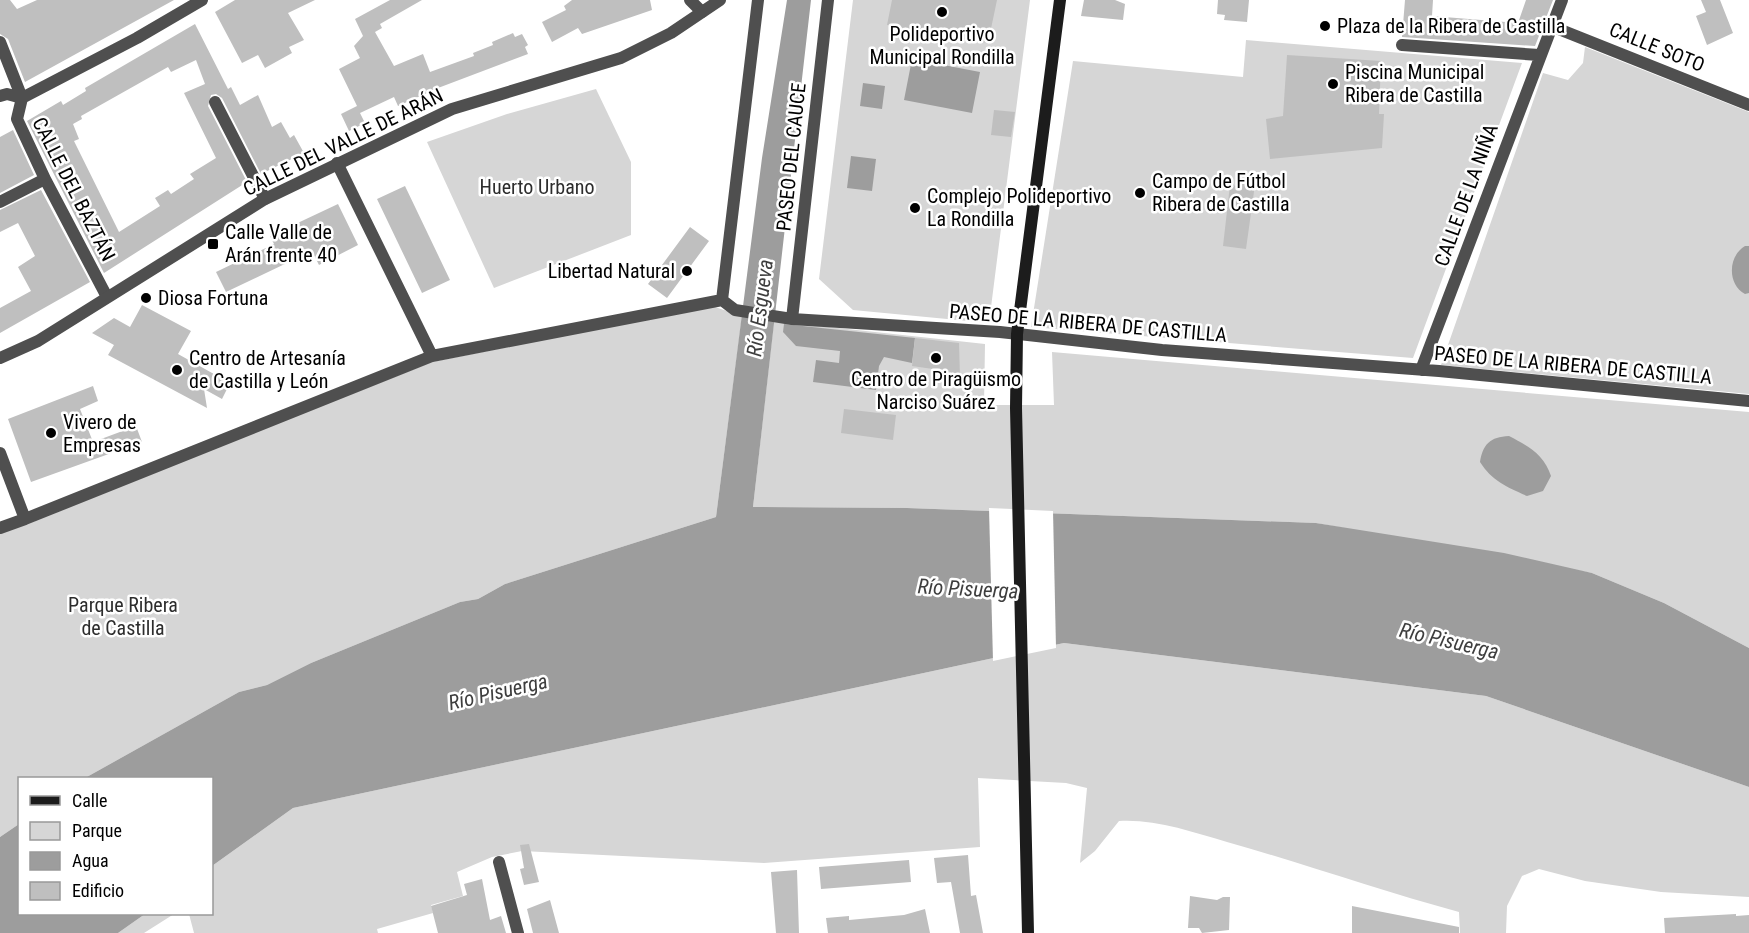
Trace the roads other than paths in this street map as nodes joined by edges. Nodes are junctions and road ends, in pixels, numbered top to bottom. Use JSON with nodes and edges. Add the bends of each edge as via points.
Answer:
{"nodes":[{"id":1,"x":202,"y":0,"type":"edge"},
{"id":2,"x":690,"y":0,"type":"edge"},
{"id":3,"x":720,"y":0,"type":"edge"},
{"id":4,"x":758,"y":0,"type":"edge"},
{"id":5,"x":828,"y":0,"type":"edge"},
{"id":6,"x":1060,"y":0,"type":"edge"},
{"id":7,"x":1562,"y":0,"type":"edge"},
{"id":8,"x":702,"y":12,"type":"junction"},
{"id":9,"x":1551,"y":26,"type":"junction"},
{"id":10,"x":0,"y":42,"type":"edge"},
{"id":11,"x":1402,"y":45,"type":"dead end"},
{"id":12,"x":1539,"y":55,"type":"junction"},
{"id":13,"x":0,"y":96,"type":"edge"},
{"id":14,"x":22,"y":98,"type":"junction"},
{"id":15,"x":215,"y":102,"type":"dead end"},
{"id":16,"x":1749,"y":105,"type":"edge"},
{"id":17,"x":337,"y":163,"type":"junction"},
{"id":18,"x":45,"y":179,"type":"junction"},
{"id":19,"x":265,"y":199,"type":"junction"},
{"id":20,"x":0,"y":202,"type":"edge"},
{"id":21,"x":107,"y":297,"type":"junction"},
{"id":22,"x":722,"y":300,"type":"junction"},
{"id":23,"x":786,"y":318,"type":"junction"},
{"id":24,"x":1017,"y":334,"type":"junction"},
{"id":25,"x":432,"y":356,"type":"junction"},
{"id":26,"x":0,"y":358,"type":"edge"},
{"id":27,"x":1421,"y":370,"type":"junction"},
{"id":28,"x":1749,"y":401,"type":"edge"},
{"id":29,"x":0,"y":453,"type":"edge"},
{"id":30,"x":25,"y":519,"type":"junction"},
{"id":31,"x":0,"y":528,"type":"edge"},
{"id":32,"x":499,"y":862,"type":"dead end"},
{"id":33,"x":518,"y":933,"type":"edge"},
{"id":34,"x":1028,"y":933,"type":"edge"}],
"edges":[{"from":1,"to":14,"type":"street"},
{"from":2,"to":8,"type":"street"},
{"from":3,"to":8,"type":"street","name":"CALLE DEL VALLE DE ARÁN"},
{"from":4,"to":22,"type":"street"},
{"from":5,"to":23,"type":"street","name":"PASEO DEL CAUCE"},
{"from":6,"to":24,"type":"main road"},
{"from":7,"to":9,"type":"street","name":"CALLE DE LA NIÑA"},
{"from":8,"to":17,"type":"street","name":"CALLE DEL VALLE DE ARÁN","via":[[621,58],[452,110]]},
{"from":9,"to":12,"type":"street","name":"CALLE DE LA NIÑA"},
{"from":9,"to":16,"type":"street","name":"CALLE SOTO"},
{"from":10,"to":14,"type":"street"},
{"from":11,"to":12,"type":"street"},
{"from":12,"to":27,"type":"street","name":"CALLE DE LA NIÑA"},
{"from":13,"to":14,"type":"street"},
{"from":14,"to":18,"type":"street","name":"CALLE DEL BAZTÁN","via":[[16,119]]},
{"from":15,"to":19,"type":"street"},
{"from":17,"to":19,"type":"street","name":"CALLE DEL VALLE DE ARÁN"},
{"from":17,"to":25,"type":"street"},
{"from":18,"to":20,"type":"street"},
{"from":18,"to":21,"type":"street","name":"CALLE DEL BAZTÁN"},
{"from":19,"to":21,"type":"street","name":"CALLE DEL VALLE DE ARÁN"},
{"from":21,"to":26,"type":"street","name":"CALLE DEL VALLE DE ARÁN","via":[[38,341]]},
{"from":22,"to":23,"type":"street","name":"PASEO DE LA RIBERA DE CASTILLA","via":[[735,310]]},
{"from":22,"to":25,"type":"street"},
{"from":23,"to":24,"type":"street","name":"PASEO DE LA RIBERA DE CASTILLA"},
{"from":24,"to":27,"type":"street","name":"PASEO DE LA RIBERA DE CASTILLA","via":[[1162,350]]},
{"from":24,"to":34,"type":"main road"},
{"from":25,"to":30,"type":"street"},
{"from":27,"to":28,"type":"street","name":"PASEO DE LA RIBERA DE CASTILLA"},
{"from":29,"to":30,"type":"street"},
{"from":30,"to":31,"type":"street"},
{"from":32,"to":33,"type":"street"}]}
